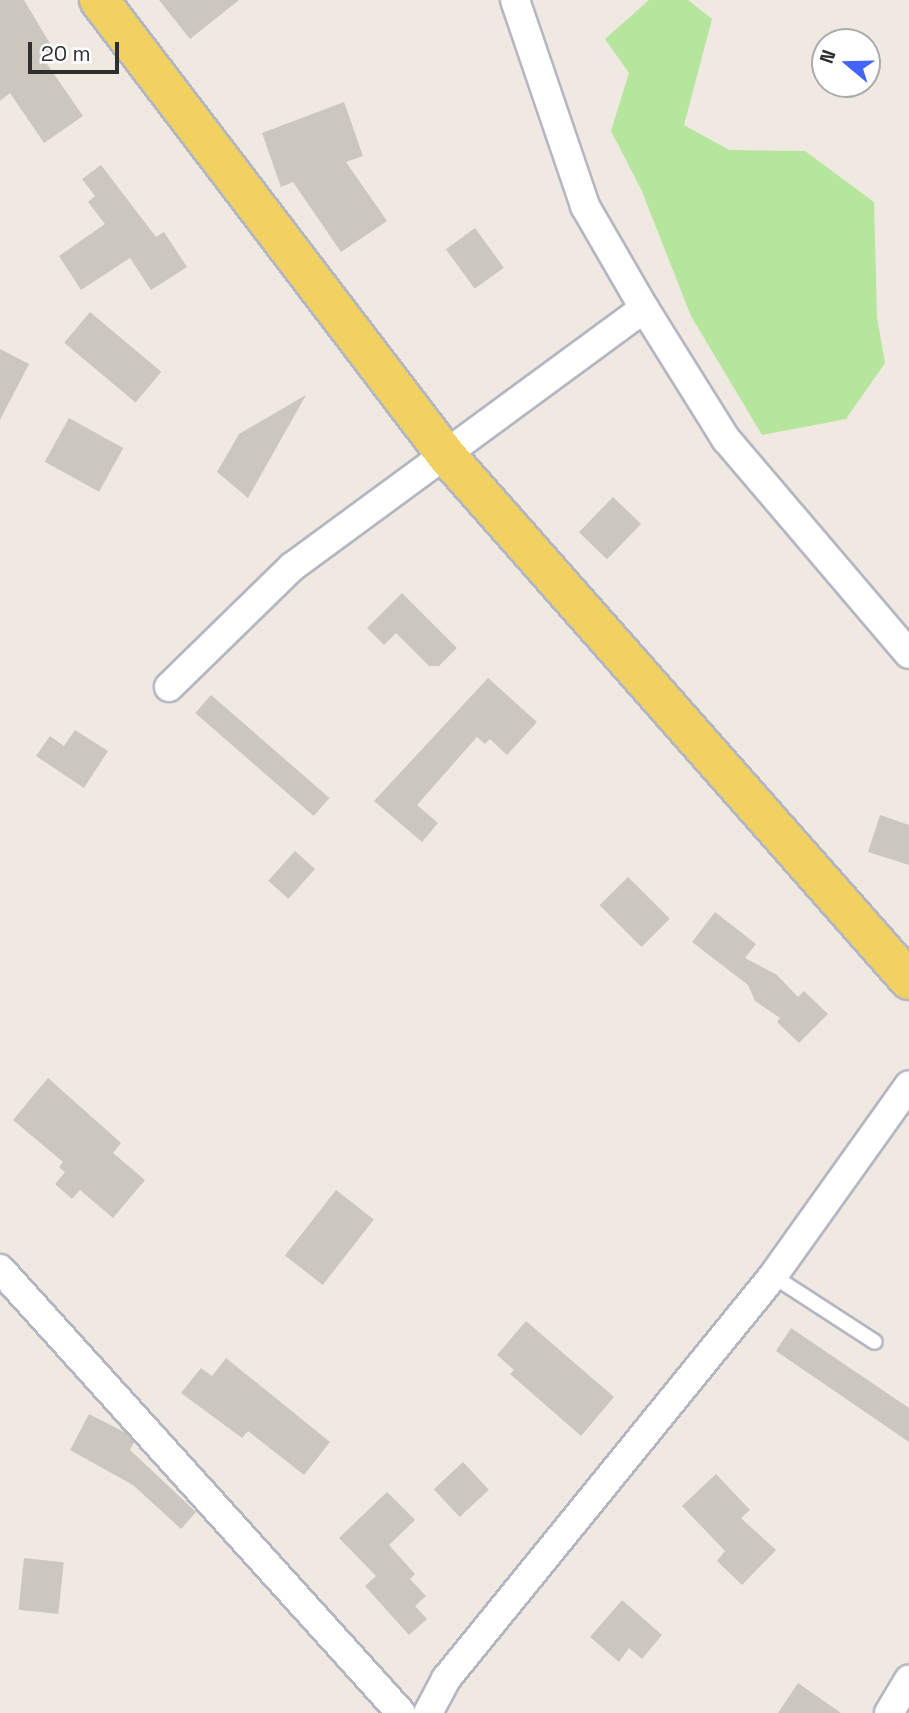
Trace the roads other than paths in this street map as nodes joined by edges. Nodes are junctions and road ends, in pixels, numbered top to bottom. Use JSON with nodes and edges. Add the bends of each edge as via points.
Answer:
{"nodes":[{"id":1,"x":99,"y":0,"type":"edge"},
{"id":2,"x":515,"y":0,"type":"edge"},
{"id":3,"x":644,"y":308,"type":"junction"},
{"id":4,"x":446,"y":455,"type":"junction"},
{"id":5,"x":909,"y":654,"type":"edge"},
{"id":6,"x":169,"y":687,"type":"dead end"},
{"id":7,"x":909,"y":980,"type":"edge"},
{"id":8,"x":909,"y":1085,"type":"edge"},
{"id":9,"x":0,"y":1269,"type":"edge"},
{"id":10,"x":773,"y":1276,"type":"junction"},
{"id":11,"x":875,"y":1342,"type":"dead end"},
{"id":12,"x":909,"y":1680,"type":"edge"},
{"id":13,"x":401,"y":1713,"type":"edge"},
{"id":14,"x":428,"y":1713,"type":"edge"},
{"id":15,"x":889,"y":1713,"type":"edge"}],
"edges":[{"from":1,"to":4,"type":"main road"},
{"from":2,"to":3,"type":"street","via":[[585,206]]},
{"from":3,"to":4,"type":"street"},
{"from":3,"to":5,"type":"street","via":[[726,439]]},
{"from":4,"to":6,"type":"street","via":[[292,567]]},
{"from":4,"to":7,"type":"main road"},
{"from":8,"to":10,"type":"street"},
{"from":9,"to":13,"type":"street"},
{"from":10,"to":11,"type":"lane"},
{"from":10,"to":14,"type":"street","via":[[446,1679]]},
{"from":12,"to":15,"type":"street"}]}
